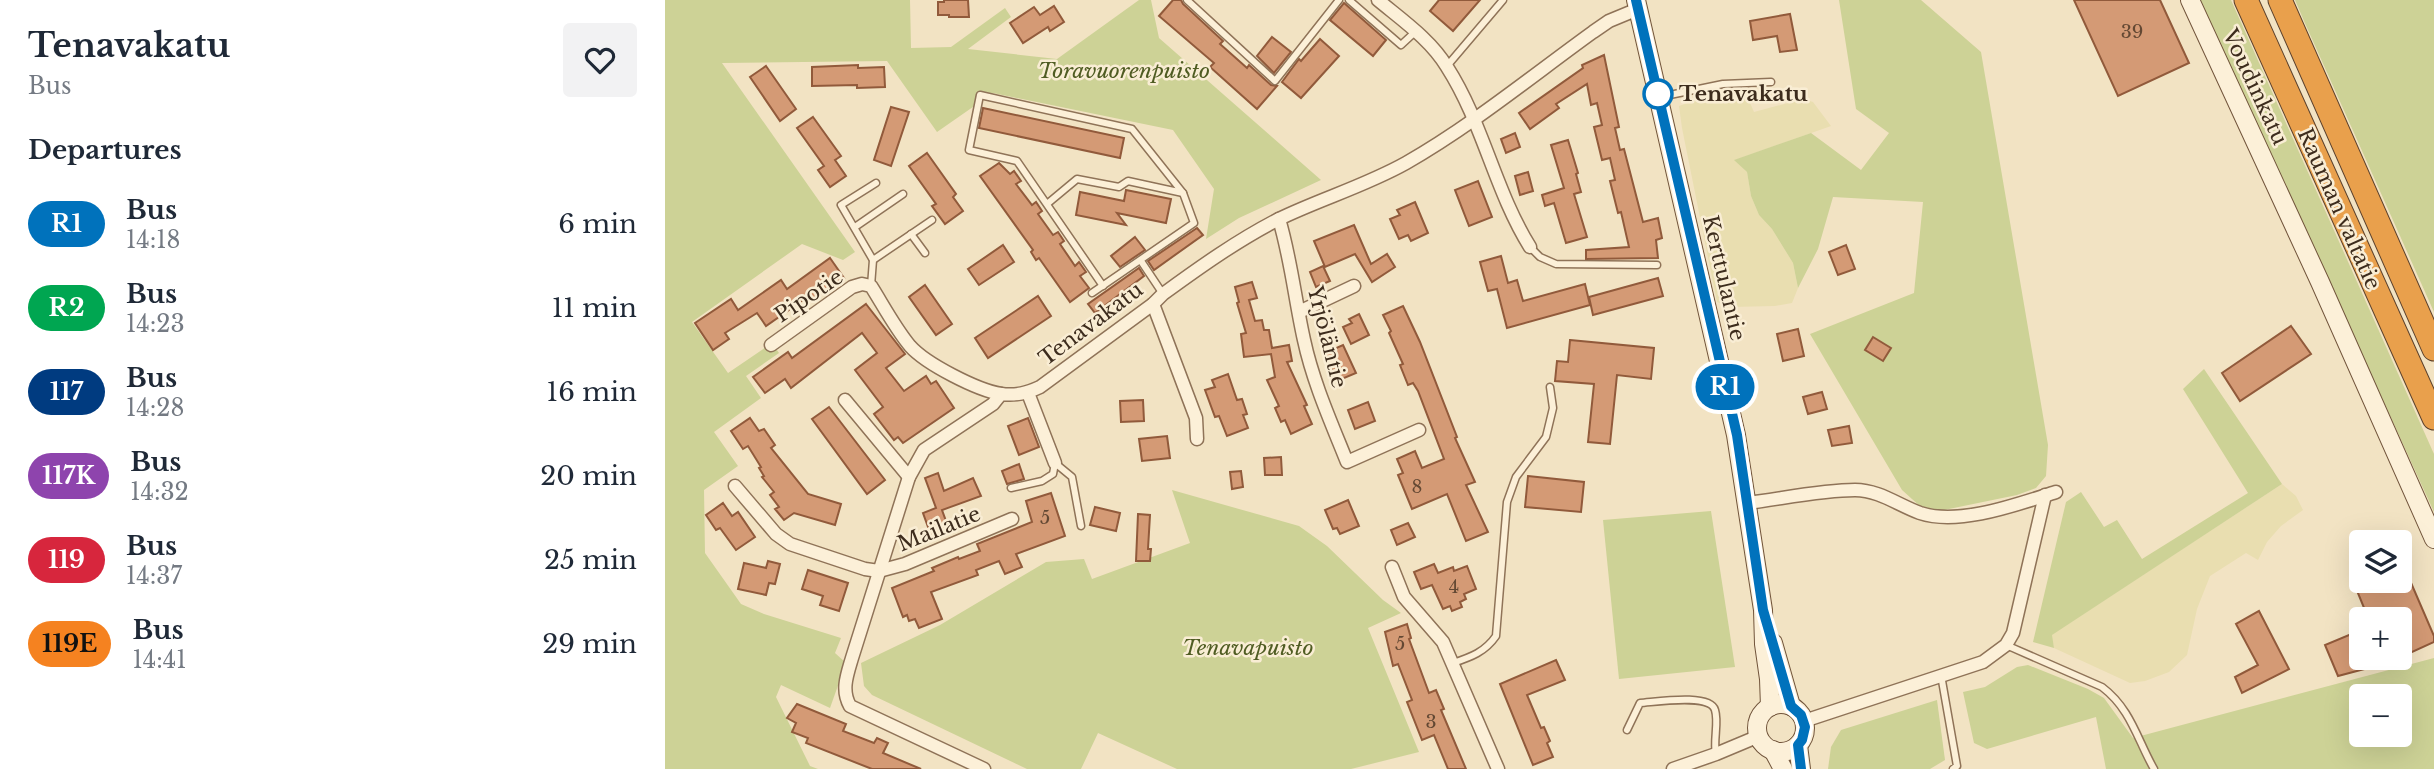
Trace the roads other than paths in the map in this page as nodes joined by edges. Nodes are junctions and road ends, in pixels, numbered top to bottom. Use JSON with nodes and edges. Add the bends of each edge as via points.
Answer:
{"nodes":[{"id":1,"x":1187,"y":0,"type":"edge"},
{"id":2,"x":1339,"y":0,"type":"edge"},
{"id":3,"x":1349,"y":0,"type":"edge"},
{"id":4,"x":1378,"y":0,"type":"edge"},
{"id":5,"x":1503,"y":0,"type":"edge"},
{"id":6,"x":2190,"y":0,"type":"edge"},
{"id":7,"x":2246,"y":0,"type":"edge"},
{"id":8,"x":2280,"y":0,"type":"edge"},
{"id":9,"x":1637,"y":4,"type":"edge"},
{"id":10,"x":1415,"y":32,"type":"junction"},
{"id":11,"x":1447,"y":66,"type":"junction"},
{"id":12,"x":1771,"y":82,"type":"dead end"},
{"id":13,"x":1658,"y":97,"type":"junction"},
{"id":14,"x":1472,"y":119,"type":"junction"},
{"id":15,"x":876,"y":183,"type":"dead end"},
{"id":16,"x":1183,"y":193,"type":"junction"},
{"id":17,"x":903,"y":194,"type":"dead end"},
{"id":18,"x":1047,"y":204,"type":"junction"},
{"id":19,"x":1279,"y":219,"type":"junction"},
{"id":20,"x":932,"y":220,"type":"dead end"},
{"id":21,"x":855,"y":227,"type":"junction"},
{"id":22,"x":911,"y":234,"type":"junction"},
{"id":23,"x":1529,"y":247,"type":"joint"},
{"id":24,"x":925,"y":253,"type":"dead end"},
{"id":25,"x":873,"y":260,"type":"junction"},
{"id":26,"x":1141,"y":261,"type":"junction"},
{"id":27,"x":1657,"y":265,"type":"dead end"},
{"id":28,"x":870,"y":286,"type":"junction"},
{"id":29,"x":1103,"y":286,"type":"junction"},
{"id":30,"x":1354,"y":286,"type":"dead end"},
{"id":31,"x":1092,"y":293,"type":"dead end"},
{"id":32,"x":1163,"y":294,"type":"junction"},
{"id":33,"x":1153,"y":304,"type":"junction"},
{"id":34,"x":1299,"y":312,"type":"junction"},
{"id":35,"x":771,"y":345,"type":"dead end"},
{"id":36,"x":2434,"y":349,"type":"edge"},
{"id":37,"x":1550,"y":387,"type":"dead end"},
{"id":38,"x":1028,"y":393,"type":"junction"},
{"id":39,"x":1001,"y":394,"type":"junction"},
{"id":40,"x":845,"y":400,"type":"dead end"},
{"id":41,"x":2434,"y":418,"type":"edge"},
{"id":42,"x":1419,"y":430,"type":"dead end"},
{"id":43,"x":1197,"y":439,"type":"dead end"},
{"id":44,"x":1055,"y":463,"type":"junction"},
{"id":45,"x":909,"y":477,"type":"junction"},
{"id":46,"x":735,"y":486,"type":"dead end"},
{"id":47,"x":1011,"y":488,"type":"dead end"},
{"id":48,"x":1748,"y":503,"type":"junction"},
{"id":49,"x":1012,"y":519,"type":"dead end"},
{"id":50,"x":1081,"y":526,"type":"dead end"},
{"id":51,"x":2434,"y":538,"type":"edge"},
{"id":52,"x":1392,"y":567,"type":"dead end"},
{"id":53,"x":880,"y":571,"type":"junction"},
{"id":54,"x":1763,"y":610,"type":"junction"},
{"id":55,"x":2005,"y":645,"type":"junction"},
{"id":56,"x":1453,"y":663,"type":"junction"},
{"id":57,"x":1941,"y":675,"type":"junction"},
{"id":58,"x":1791,"y":706,"type":"junction"},
{"id":59,"x":1770,"y":707,"type":"junction"},
{"id":60,"x":1804,"y":721,"type":"junction"},
{"id":61,"x":1627,"y":730,"type":"dead end"},
{"id":62,"x":1759,"y":736,"type":"junction"},
{"id":63,"x":1798,"y":745,"type":"junction"},
{"id":64,"x":1773,"y":750,"type":"junction"},
{"id":65,"x":1716,"y":754,"type":"junction"},
{"id":66,"x":1702,"y":765,"type":"edge"},
{"id":67,"x":984,"y":769,"type":"edge"},
{"id":68,"x":1498,"y":769,"type":"edge"},
{"id":69,"x":1673,"y":769,"type":"edge"},
{"id":70,"x":1783,"y":769,"type":"edge"},
{"id":71,"x":1801,"y":769,"type":"edge"},
{"id":72,"x":1953,"y":769,"type":"edge"},
{"id":73,"x":2154,"y":769,"type":"edge"}],
"edges":[{"from":1,"to":2,"type":"lane","via":[[1275,81]]},
{"from":3,"to":10,"type":"lane","via":[[1401,45]]},
{"from":4,"to":10,"type":"street"},
{"from":5,"to":11,"type":"lane"},
{"from":6,"to":51,"type":"street","name":"Voudinkatu"},
{"from":7,"to":41,"type":"highway","name":"Rauman valtatie"},
{"from":8,"to":36,"type":"highway","name":"Rauman valtatie"},
{"from":9,"to":13,"type":"street","name":"Kerttulantie"},
{"from":9,"to":14,"type":"street","name":"Tenavakatu"},
{"from":10,"to":11,"type":"street"},
{"from":11,"to":14,"type":"street"},
{"from":12,"to":13,"type":"lane","via":[[1723,83]]},
{"from":13,"to":48,"type":"street","name":"Kerttulantie","via":[[1737,435]]},
{"from":14,"to":19,"type":"street","name":"Tenavakatu","via":[[1388,173]]},
{"from":14,"to":23,"type":"street"},
{"from":15,"to":21,"type":"lane","via":[[841,205]]},
{"from":16,"to":18,"type":"lane","via":[[1128,181],[1119,187],[1077,179]]},
{"from":16,"to":18,"type":"lane","via":[[1132,129],[980,95],[969,150],[1017,161]]},
{"from":16,"to":26,"type":"lane","via":[[1194,223]]},
{"from":17,"to":21,"type":"lane"},
{"from":18,"to":29,"type":"lane"},
{"from":19,"to":32,"type":"street","name":"Tenavakatu"},
{"from":19,"to":34,"type":"street","name":"Yrjöläntie"},
{"from":20,"to":22,"type":"lane"},
{"from":21,"to":25,"type":"lane"},
{"from":22,"to":24,"type":"lane"},
{"from":22,"to":25,"type":"lane"},
{"from":23,"to":27,"type":"lane","via":[[1556,264]]},
{"from":25,"to":28,"type":"lane"},
{"from":26,"to":29,"type":"lane"},
{"from":26,"to":32,"type":"lane"},
{"from":28,"to":35,"type":"street","name":"Pipotie","via":[[852,287]]},
{"from":28,"to":39,"type":"street","via":[[921,358],[986,392]]},
{"from":29,"to":31,"type":"lane"},
{"from":30,"to":34,"type":"street"},
{"from":32,"to":33,"type":"street","name":"Tenavakatu"},
{"from":33,"to":38,"type":"street","name":"Tenavakatu"},
{"from":33,"to":43,"type":"street","via":[[1196,418]]},
{"from":34,"to":42,"type":"street","name":"Yrjöläntie","via":[[1313,373],[1347,462]]},
{"from":37,"to":56,"type":"lane","via":[[1553,408],[1546,437],[1516,477],[1507,502],[1496,636],[1487,648]]},
{"from":38,"to":39,"type":"street","name":"Tenavakatu"},
{"from":38,"to":44,"type":"street"},
{"from":39,"to":45,"type":"street","via":[[925,450]]},
{"from":40,"to":45,"type":"street"},
{"from":44,"to":47,"type":"lane","via":[[1053,474],[1042,481]]},
{"from":44,"to":50,"type":"lane","via":[[1072,477]]},
{"from":45,"to":53,"type":"street"},
{"from":46,"to":53,"type":"street","via":[[790,544]]},
{"from":48,"to":54,"type":"street","name":"Kerttulantie"},
{"from":48,"to":55,"type":"street","via":[[1855,490],[1918,512],[1955,518],[2051,493],[2013,633]]},
{"from":49,"to":53,"type":"street","name":"Mailatie"},
{"from":52,"to":56,"type":"street","via":[[1404,597],[1443,642]]},
{"from":53,"to":67,"type":"street","via":[[845,682],[845,696],[851,706]]},
{"from":54,"to":58,"type":"street","name":"Kerttulantie"},
{"from":54,"to":59,"type":"street","name":"Kerttulantie"},
{"from":55,"to":57,"type":"street","via":[[1983,662]]},
{"from":55,"to":73,"type":"lane","via":[[2113,695]]},
{"from":56,"to":68,"type":"street"},
{"from":57,"to":60,"type":"street"},
{"from":57,"to":72,"type":"lane","via":[[1957,766]]},
{"from":58,"to":59,"type":"street"},
{"from":58,"to":60,"type":"street"},
{"from":59,"to":62,"type":"street","via":[[1760,718]]},
{"from":60,"to":63,"type":"street","via":[[1805,734]]},
{"from":61,"to":65,"type":"lane","via":[[1640,704],[1709,702],[1716,715]]},
{"from":62,"to":64,"type":"street"},
{"from":62,"to":65,"type":"street"},
{"from":63,"to":64,"type":"street","via":[[1786,751]]},
{"from":63,"to":71,"type":"street"},
{"from":64,"to":70,"type":"street"},
{"from":65,"to":66,"type":"street"},
{"from":66,"to":69,"type":"street"}]}
